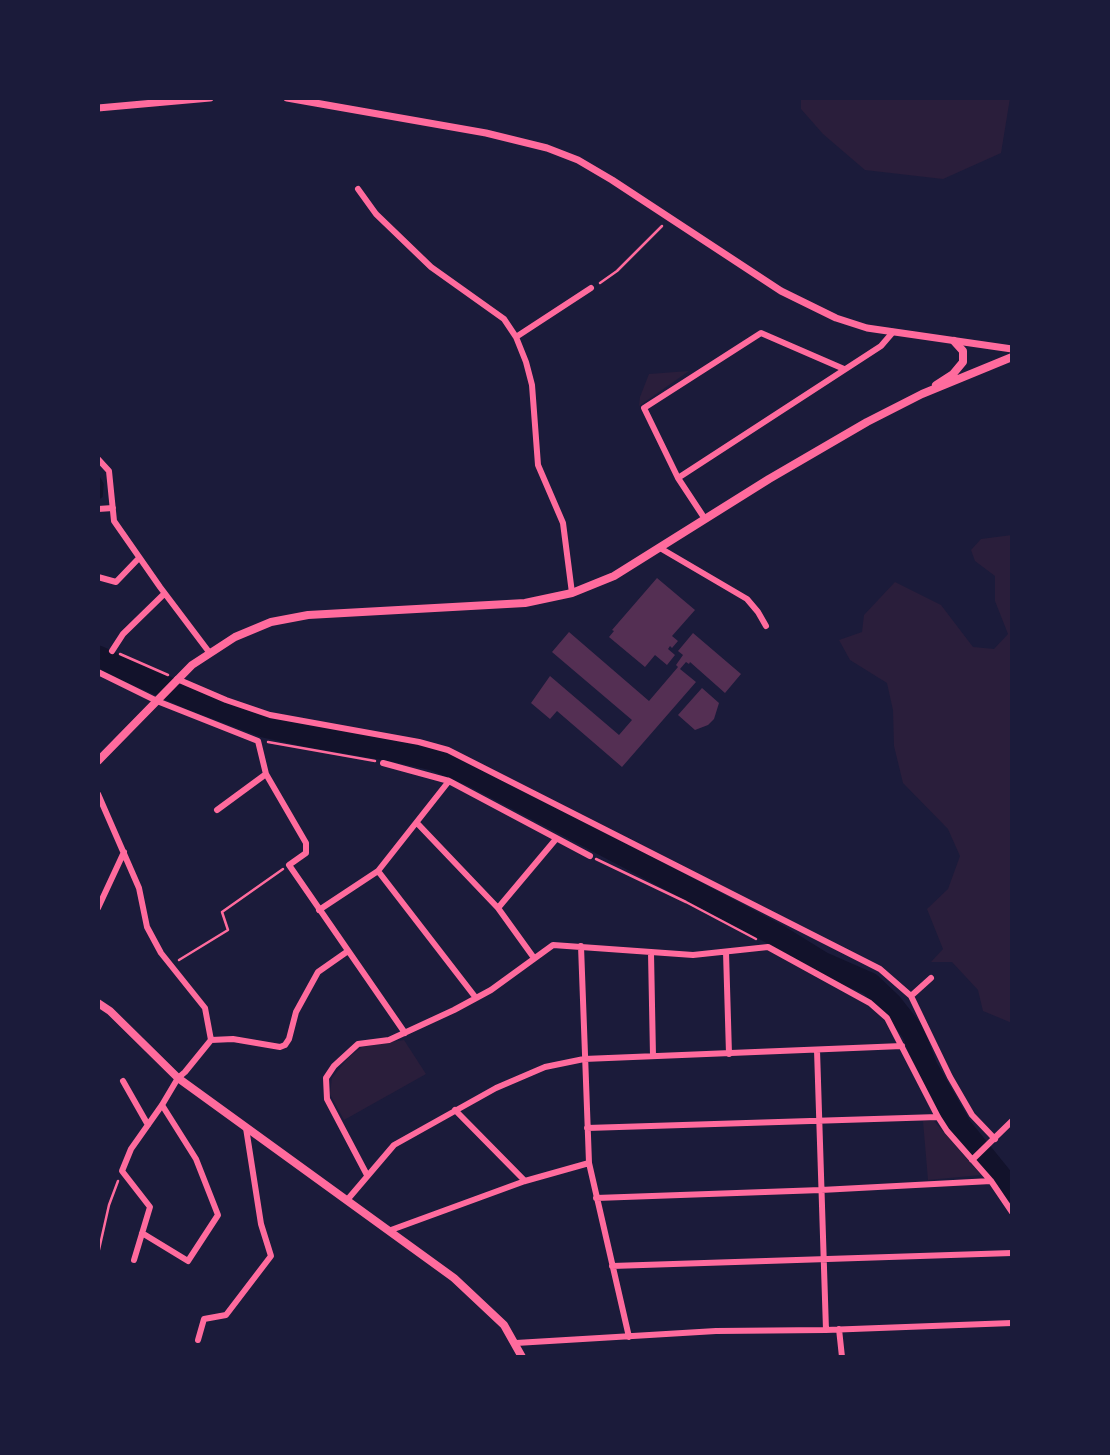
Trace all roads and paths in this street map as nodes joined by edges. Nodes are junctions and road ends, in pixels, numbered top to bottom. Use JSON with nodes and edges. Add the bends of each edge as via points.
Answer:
{"nodes":[{"id":1,"x":210,"y":98,"type":"edge"},
{"id":2,"x":287,"y":98,"type":"edge"},
{"id":3,"x":98,"y":108,"type":"edge"},
{"id":4,"x":358,"y":189,"type":"dead end"},
{"id":5,"x":669,"y":218,"type":"junction"},
{"id":6,"x":591,"y":289,"type":"joint"},
{"id":7,"x":892,"y":332,"type":"junction"},
{"id":8,"x":516,"y":337,"type":"junction"},
{"id":9,"x":954,"y":341,"type":"junction"},
{"id":10,"x":1012,"y":349,"type":"edge"},
{"id":11,"x":1012,"y":357,"type":"edge"},
{"id":12,"x":844,"y":369,"type":"junction"},
{"id":13,"x":922,"y":394,"type":"junction"},
{"id":14,"x":98,"y":459,"type":"edge"},
{"id":15,"x":678,"y":478,"type":"junction"},
{"id":16,"x":113,"y":508,"type":"junction"},
{"id":17,"x":98,"y":509,"type":"edge"},
{"id":18,"x":705,"y":519,"type":"junction"},
{"id":19,"x":660,"y":548,"type":"junction"},
{"id":20,"x":139,"y":558,"type":"junction"},
{"id":21,"x":98,"y":577,"type":"edge"},
{"id":22,"x":572,"y":593,"type":"junction"},
{"id":23,"x":164,"y":594,"type":"junction"},
{"id":24,"x":766,"y":626,"type":"dead end"},
{"id":25,"x":112,"y":651,"type":"joint"},
{"id":26,"x":209,"y":652,"type":"junction"},
{"id":27,"x":98,"y":672,"type":"edge"},
{"id":28,"x":177,"y":679,"type":"junction"},
{"id":29,"x":159,"y":699,"type":"junction"},
{"id":30,"x":257,"y":741,"type":"junction"},
{"id":31,"x":98,"y":761,"type":"edge"},
{"id":32,"x":383,"y":762,"type":"joint"},
{"id":33,"x":266,"y":774,"type":"junction"},
{"id":34,"x":449,"y":781,"type":"junction"},
{"id":35,"x":98,"y":794,"type":"edge"},
{"id":36,"x":217,"y":810,"type":"dead end"},
{"id":37,"x":417,"y":823,"type":"junction"},
{"id":38,"x":556,"y":839,"type":"junction"},
{"id":39,"x":124,"y":852,"type":"junction"},
{"id":40,"x":590,"y":856,"type":"joint"},
{"id":41,"x":289,"y":865,"type":"junction"},
{"id":42,"x":378,"y":872,"type":"junction"},
{"id":43,"x":98,"y":908,"type":"edge"},
{"id":44,"x":498,"y":908,"type":"junction"},
{"id":45,"x":320,"y":910,"type":"junction"},
{"id":46,"x":581,"y":946,"type":"junction"},
{"id":47,"x":768,"y":947,"type":"junction"},
{"id":48,"x":348,"y":951,"type":"junction"},
{"id":49,"x":726,"y":952,"type":"junction"},
{"id":50,"x":651,"y":953,"type":"junction"},
{"id":51,"x":534,"y":958,"type":"junction"},
{"id":52,"x":170,"y":966,"type":"junction"},
{"id":53,"x":931,"y":978,"type":"dead end"},
{"id":54,"x":911,"y":996,"type":"junction"},
{"id":55,"x":477,"y":998,"type":"junction"},
{"id":56,"x":98,"y":1003,"type":"edge"},
{"id":57,"x":405,"y":1033,"type":"junction"},
{"id":58,"x":211,"y":1040,"type":"junction"},
{"id":59,"x":902,"y":1045,"type":"junction"},
{"id":60,"x":817,"y":1050,"type":"junction"},
{"id":61,"x":729,"y":1054,"type":"junction"},
{"id":62,"x":653,"y":1056,"type":"junction"},
{"id":63,"x":584,"y":1059,"type":"junction"},
{"id":64,"x":178,"y":1078,"type":"junction"},
{"id":65,"x":122,"y":1080,"type":"dead end"},
{"id":66,"x":162,"y":1105,"type":"junction"},
{"id":67,"x":455,"y":1110,"type":"junction"},
{"id":68,"x":938,"y":1117,"type":"junction"},
{"id":69,"x":819,"y":1120,"type":"junction"},
{"id":70,"x":1012,"y":1121,"type":"edge"},
{"id":71,"x":148,"y":1125,"type":"junction"},
{"id":72,"x":246,"y":1128,"type":"junction"},
{"id":73,"x":587,"y":1128,"type":"junction"},
{"id":74,"x":995,"y":1139,"type":"junction"},
{"id":75,"x":972,"y":1160,"type":"junction"},
{"id":76,"x":589,"y":1163,"type":"junction"},
{"id":77,"x":122,"y":1171,"type":"junction"},
{"id":78,"x":367,"y":1175,"type":"junction"},
{"id":79,"x":525,"y":1181,"type":"junction"},
{"id":80,"x":991,"y":1181,"type":"junction"},
{"id":81,"x":821,"y":1190,"type":"junction"},
{"id":82,"x":596,"y":1198,"type":"junction"},
{"id":83,"x":348,"y":1199,"type":"junction"},
{"id":84,"x":1012,"y":1212,"type":"edge"},
{"id":85,"x":391,"y":1230,"type":"junction"},
{"id":86,"x":142,"y":1233,"type":"junction"},
{"id":87,"x":1012,"y":1253,"type":"edge"},
{"id":88,"x":98,"y":1254,"type":"edge"},
{"id":89,"x":824,"y":1260,"type":"junction"},
{"id":90,"x":134,"y":1261,"type":"dead end"},
{"id":91,"x":612,"y":1266,"type":"junction"},
{"id":92,"x":1012,"y":1323,"type":"edge"},
{"id":93,"x":839,"y":1329,"type":"junction"},
{"id":94,"x":826,"y":1330,"type":"junction"},
{"id":95,"x":629,"y":1338,"type":"junction"},
{"id":96,"x":198,"y":1340,"type":"dead end"},
{"id":97,"x":516,"y":1343,"type":"junction"},
{"id":98,"x":522,"y":1357,"type":"edge"},
{"id":99,"x":842,"y":1357,"type":"edge"}],
"edges":[{"from":1,"to":3,"type":"street"},
{"from":2,"to":5,"type":"street","via":[[547,148],[578,160]]},
{"from":4,"to":8,"type":"street","via":[[376,214],[431,267],[504,319]]},
{"from":5,"to":6,"type":"path","via":[[617,271]]},
{"from":5,"to":7,"type":"street","via":[[806,305],[867,328]]},
{"from":6,"to":8,"type":"street"},
{"from":7,"to":9,"type":"street"},
{"from":7,"to":12,"type":"street","via":[[881,346]]},
{"from":8,"to":22,"type":"street","via":[[532,385],[538,466],[563,523]]},
{"from":9,"to":10,"type":"street"},
{"from":9,"to":13,"type":"main road","via":[[963,351],[963,362]]},
{"from":11,"to":13,"type":"main road"},
{"from":12,"to":15,"type":"street"},
{"from":12,"to":15,"type":"street","via":[[761,333],[644,408]]},
{"from":13,"to":18,"type":"main road"},
{"from":14,"to":16,"type":"street","via":[[109,471]]},
{"from":15,"to":18,"type":"street"},
{"from":16,"to":17,"type":"street"},
{"from":16,"to":20,"type":"street","via":[[114,521]]},
{"from":18,"to":19,"type":"main road"},
{"from":19,"to":22,"type":"main road","via":[[614,576]]},
{"from":19,"to":24,"type":"street","via":[[747,599]]},
{"from":20,"to":21,"type":"street","via":[[116,582]]},
{"from":20,"to":23,"type":"street"},
{"from":22,"to":26,"type":"main road","via":[[513,604],[309,615],[271,622]]},
{"from":23,"to":25,"type":"street"},
{"from":23,"to":26,"type":"street"},
{"from":25,"to":28,"type":"path"},
{"from":26,"to":28,"type":"main road"},
{"from":27,"to":29,"type":"street"},
{"from":28,"to":29,"type":"main road"},
{"from":28,"to":54,"type":"street","via":[[270,715],[448,750],[834,944],[880,969]]},
{"from":29,"to":30,"type":"street"},
{"from":29,"to":31,"type":"main road"},
{"from":30,"to":32,"type":"path"},
{"from":30,"to":33,"type":"street"},
{"from":32,"to":34,"type":"street"},
{"from":33,"to":36,"type":"street"},
{"from":33,"to":41,"type":"street","via":[[306,843],[306,853]]},
{"from":34,"to":37,"type":"street"},
{"from":34,"to":38,"type":"street"},
{"from":35,"to":39,"type":"street"},
{"from":37,"to":42,"type":"street"},
{"from":37,"to":44,"type":"street"},
{"from":38,"to":40,"type":"street"},
{"from":38,"to":44,"type":"street"},
{"from":39,"to":43,"type":"street"},
{"from":39,"to":52,"type":"street","via":[[139,888],[147,927]]},
{"from":40,"to":47,"type":"path"},
{"from":41,"to":45,"type":"street"},
{"from":41,"to":52,"type":"path","via":[[222,912],[228,930]]},
{"from":42,"to":45,"type":"street"},
{"from":42,"to":55,"type":"street"},
{"from":44,"to":51,"type":"street"},
{"from":45,"to":48,"type":"street"},
{"from":46,"to":50,"type":"street"},
{"from":46,"to":51,"type":"street","via":[[553,945]]},
{"from":46,"to":63,"type":"street"},
{"from":47,"to":49,"type":"street"},
{"from":47,"to":59,"type":"street","via":[[870,1003],[887,1018]]},
{"from":48,"to":57,"type":"street"},
{"from":48,"to":58,"type":"street","via":[[318,972],[296,1012],[285,1045]]},
{"from":49,"to":50,"type":"street"},
{"from":49,"to":61,"type":"street"},
{"from":50,"to":62,"type":"street"},
{"from":51,"to":55,"type":"street"},
{"from":52,"to":58,"type":"street","via":[[205,1008]]},
{"from":53,"to":54,"type":"street"},
{"from":54,"to":74,"type":"street","via":[[972,1115]]},
{"from":55,"to":57,"type":"street"},
{"from":56,"to":64,"type":"main road"},
{"from":57,"to":78,"type":"street","via":[[358,1044],[326,1078],[327,1099]]},
{"from":58,"to":64,"type":"street"},
{"from":59,"to":60,"type":"street"},
{"from":59,"to":68,"type":"street"},
{"from":60,"to":61,"type":"street"},
{"from":60,"to":69,"type":"street"},
{"from":61,"to":62,"type":"street"},
{"from":62,"to":63,"type":"street"},
{"from":63,"to":67,"type":"street","via":[[545,1067]]},
{"from":63,"to":73,"type":"street"},
{"from":64,"to":66,"type":"street"},
{"from":64,"to":72,"type":"main road"},
{"from":65,"to":71,"type":"street"},
{"from":66,"to":71,"type":"street"},
{"from":66,"to":86,"type":"street","via":[[196,1159],[218,1215],[188,1261]]},
{"from":67,"to":78,"type":"street","via":[[394,1145]]},
{"from":67,"to":79,"type":"street"},
{"from":68,"to":69,"type":"street"},
{"from":68,"to":75,"type":"street"},
{"from":69,"to":73,"type":"street"},
{"from":69,"to":81,"type":"street"},
{"from":70,"to":74,"type":"street"},
{"from":71,"to":77,"type":"street"},
{"from":72,"to":83,"type":"main road"},
{"from":72,"to":96,"type":"street","via":[[261,1224],[271,1256],[226,1315],[204,1319]]},
{"from":73,"to":76,"type":"street"},
{"from":74,"to":75,"type":"street"},
{"from":75,"to":80,"type":"street"},
{"from":76,"to":79,"type":"street"},
{"from":76,"to":82,"type":"street"},
{"from":77,"to":86,"type":"street","via":[[149,1208]]},
{"from":77,"to":88,"type":"path"},
{"from":78,"to":83,"type":"street"},
{"from":79,"to":85,"type":"street"},
{"from":80,"to":81,"type":"street"},
{"from":80,"to":84,"type":"street"},
{"from":81,"to":82,"type":"street"},
{"from":81,"to":89,"type":"street"},
{"from":82,"to":91,"type":"street"},
{"from":83,"to":85,"type":"main road"},
{"from":85,"to":97,"type":"main road","via":[[490,1310]]},
{"from":86,"to":90,"type":"street"},
{"from":87,"to":89,"type":"street"},
{"from":89,"to":91,"type":"street"},
{"from":89,"to":94,"type":"street"},
{"from":91,"to":95,"type":"street"},
{"from":92,"to":93,"type":"street"},
{"from":93,"to":94,"type":"street"},
{"from":93,"to":99,"type":"street"},
{"from":94,"to":95,"type":"street"},
{"from":95,"to":97,"type":"street"},
{"from":97,"to":98,"type":"main road"}]}
